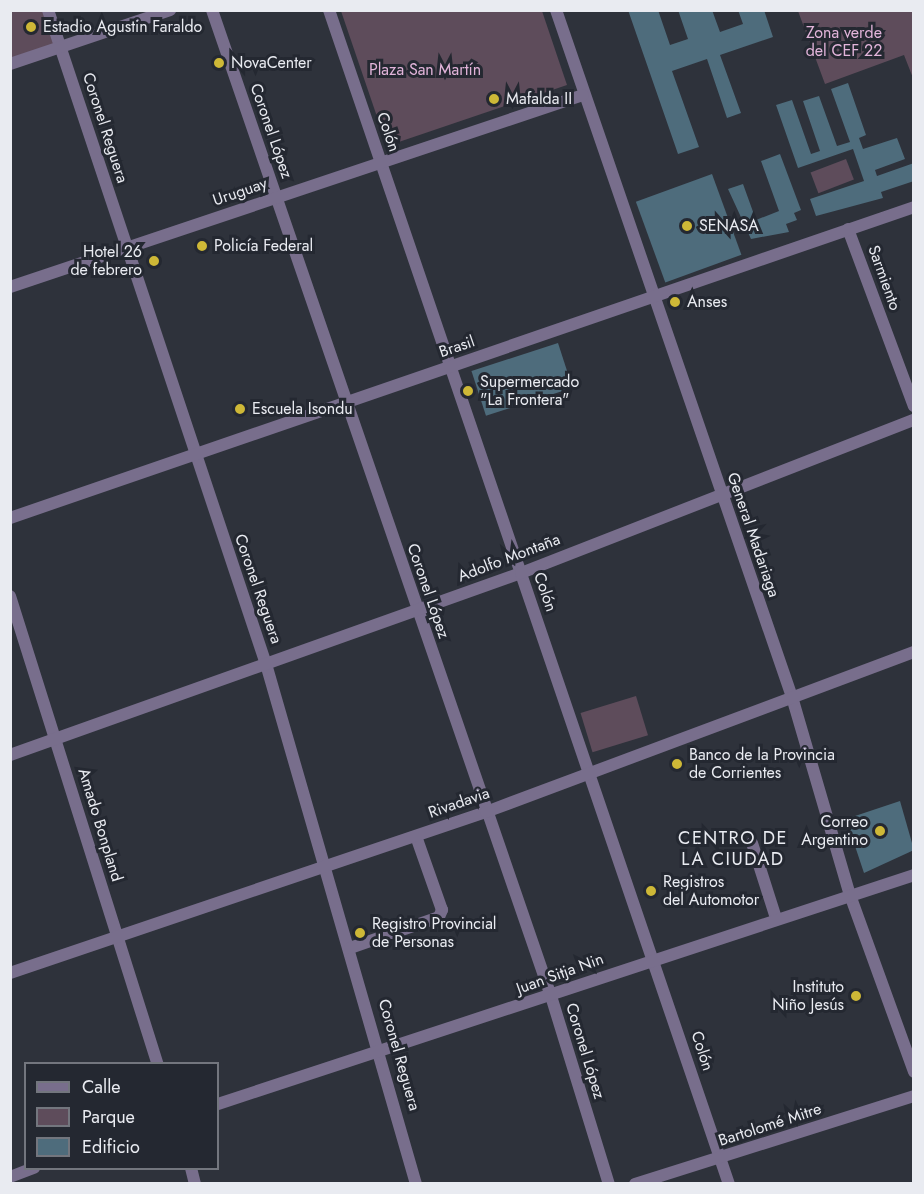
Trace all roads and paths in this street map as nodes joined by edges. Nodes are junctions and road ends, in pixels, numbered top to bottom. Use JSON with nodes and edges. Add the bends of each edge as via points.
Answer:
{"nodes":[{"id":1,"x":48,"y":10,"type":"edge"},
{"id":2,"x":171,"y":10,"type":"edge"},
{"id":3,"x":212,"y":10,"type":"edge"},
{"id":4,"x":329,"y":10,"type":"edge"},
{"id":5,"x":556,"y":10,"type":"edge"},
{"id":6,"x":60,"y":48,"type":"junction"},
{"id":7,"x":10,"y":64,"type":"edge"},
{"id":8,"x":583,"y":95,"type":"junction"},
{"id":9,"x":381,"y":163,"type":"junction"},
{"id":10,"x":276,"y":197,"type":"junction"},
{"id":11,"x":914,"y":207,"type":"edge"},
{"id":12,"x":848,"y":229,"type":"junction"},
{"id":13,"x":126,"y":248,"type":"junction"},
{"id":14,"x":10,"y":287,"type":"edge"},
{"id":15,"x":654,"y":297,"type":"junction"},
{"id":16,"x":451,"y":366,"type":"junction"},
{"id":17,"x":347,"y":402,"type":"junction"},
{"id":18,"x":914,"y":406,"type":"edge"},
{"id":19,"x":914,"y":420,"type":"edge"},
{"id":20,"x":194,"y":455,"type":"junction"},
{"id":21,"x":721,"y":493,"type":"junction"},
{"id":22,"x":10,"y":518,"type":"edge"},
{"id":23,"x":521,"y":573,"type":"junction"},
{"id":24,"x":10,"y":596,"type":"edge"},
{"id":25,"x":417,"y":610,"type":"junction"},
{"id":26,"x":914,"y":652,"type":"edge"},
{"id":27,"x":266,"y":664,"type":"junction"},
{"id":28,"x":792,"y":698,"type":"junction"},
{"id":29,"x":55,"y":738,"type":"junction"},
{"id":30,"x":10,"y":755,"type":"edge"},
{"id":31,"x":589,"y":774,"type":"junction"},
{"id":32,"x":486,"y":812,"type":"junction"},
{"id":33,"x":416,"y":836,"type":"junction"},
{"id":34,"x":752,"y":843,"type":"dead end"},
{"id":35,"x":325,"y":867,"type":"junction"},
{"id":36,"x":914,"y":875,"type":"edge"},
{"id":37,"x":850,"y":895,"type":"junction"},
{"id":38,"x":776,"y":918,"type":"junction"},
{"id":39,"x":118,"y":938,"type":"junction"},
{"id":40,"x":350,"y":948,"type":"junction"},
{"id":41,"x":654,"y":957,"type":"junction"},
{"id":42,"x":10,"y":974,"type":"edge"},
{"id":43,"x":551,"y":996,"type":"junction"},
{"id":44,"x":382,"y":1050,"type":"junction"},
{"id":45,"x":157,"y":1062,"type":"edge"},
{"id":46,"x":914,"y":1072,"type":"edge"},
{"id":47,"x":914,"y":1096,"type":"edge"},
{"id":48,"x":219,"y":1104,"type":"edge"},
{"id":49,"x":721,"y":1159,"type":"junction"},
{"id":50,"x":29,"y":1170,"type":"edge"},
{"id":51,"x":10,"y":1177,"type":"edge"},
{"id":52,"x":13,"y":1184,"type":"edge"},
{"id":53,"x":416,"y":1184,"type":"edge"},
{"id":54,"x":609,"y":1184,"type":"edge"},
{"id":55,"x":635,"y":1184,"type":"edge"},
{"id":56,"x":729,"y":1184,"type":"edge"}],
"edges":[{"from":1,"to":6,"type":"street","name":"Coronel Reguera"},
{"from":2,"to":6,"type":"street"},
{"from":3,"to":10,"type":"street","name":"Coronel López"},
{"from":4,"to":9,"type":"street","name":"Colón"},
{"from":5,"to":8,"type":"street","name":"General Madariaga"},
{"from":6,"to":7,"type":"street"},
{"from":6,"to":13,"type":"street","name":"Coronel Reguera"},
{"from":8,"to":9,"type":"street","name":"Uruguay"},
{"from":8,"to":15,"type":"street","name":"General Madariaga"},
{"from":9,"to":10,"type":"street","name":"Uruguay"},
{"from":9,"to":16,"type":"street","name":"Colón"},
{"from":10,"to":13,"type":"street","name":"Uruguay"},
{"from":10,"to":17,"type":"street","name":"Coronel López"},
{"from":11,"to":12,"type":"street","name":"Brasil"},
{"from":12,"to":15,"type":"street","name":"Brasil"},
{"from":12,"to":18,"type":"street","name":"Sarmiento"},
{"from":13,"to":14,"type":"street","name":"Uruguay"},
{"from":13,"to":20,"type":"street","name":"Coronel Reguera"},
{"from":15,"to":16,"type":"street","name":"Brasil"},
{"from":15,"to":21,"type":"street","name":"General Madariaga"},
{"from":16,"to":17,"type":"street","name":"Brasil"},
{"from":16,"to":23,"type":"street","name":"Colón"},
{"from":17,"to":20,"type":"street","name":"Brasil"},
{"from":17,"to":25,"type":"street","name":"Coronel López"},
{"from":19,"to":21,"type":"street","name":"Adolfo Montaña"},
{"from":20,"to":22,"type":"street","name":"Brasil"},
{"from":20,"to":27,"type":"street","name":"Coronel Reguera"},
{"from":21,"to":23,"type":"street","name":"Adolfo Montaña"},
{"from":21,"to":28,"type":"street","name":"General Madariaga"},
{"from":23,"to":25,"type":"street","name":"Adolfo Montaña"},
{"from":23,"to":31,"type":"street","name":"Colón"},
{"from":24,"to":29,"type":"street","name":"Amado Bonpland"},
{"from":25,"to":27,"type":"street","name":"Adolfo Montaña"},
{"from":25,"to":32,"type":"street","name":"Coronel López"},
{"from":26,"to":28,"type":"street","name":"Rivadavia"},
{"from":27,"to":29,"type":"street","name":"Adolfo Montaña"},
{"from":27,"to":35,"type":"street","name":"Coronel Reguera"},
{"from":28,"to":31,"type":"street","name":"Rivadavia"},
{"from":28,"to":37,"type":"street","name":"General Madariaga"},
{"from":29,"to":30,"type":"street","name":"Adolfo Montaña"},
{"from":29,"to":39,"type":"street","name":"Amado Bonpland"},
{"from":31,"to":32,"type":"street","name":"Rivadavia"},
{"from":31,"to":41,"type":"street","name":"Colón"},
{"from":32,"to":33,"type":"street","name":"Rivadavia"},
{"from":32,"to":43,"type":"street","name":"Coronel López"},
{"from":33,"to":35,"type":"street","name":"Rivadavia"},
{"from":33,"to":40,"type":"street","via":[[442,910],[439,917]]},
{"from":34,"to":38,"type":"street"},
{"from":35,"to":39,"type":"street","name":"Rivadavia"},
{"from":35,"to":40,"type":"street","name":"Coronel Reguera"},
{"from":36,"to":37,"type":"street","name":"Juan Sitja Nin"},
{"from":37,"to":38,"type":"street","name":"Juan Sitja Nin"},
{"from":37,"to":46,"type":"street","name":"General Madariaga"},
{"from":38,"to":41,"type":"street","name":"Juan Sitja Nin"},
{"from":39,"to":42,"type":"street","name":"Rivadavia"},
{"from":39,"to":45,"type":"street","name":"Amado Bonpland"},
{"from":40,"to":44,"type":"street","name":"Coronel Reguera"},
{"from":41,"to":43,"type":"street","name":"Juan Sitja Nin"},
{"from":41,"to":49,"type":"street","name":"Colón"},
{"from":43,"to":44,"type":"street","name":"Juan Sitja Nin"},
{"from":43,"to":54,"type":"street","name":"Coronel López"},
{"from":44,"to":48,"type":"street","name":"Juan Sitja Nin"},
{"from":44,"to":53,"type":"street","name":"Coronel Reguera"},
{"from":47,"to":49,"type":"street","name":"Bartolomé Mitre"},
{"from":49,"to":55,"type":"street","name":"Bartolomé Mitre"},
{"from":49,"to":56,"type":"street","name":"Colón"},
{"from":50,"to":51,"type":"street"},
{"from":51,"to":52,"type":"street"}]}
